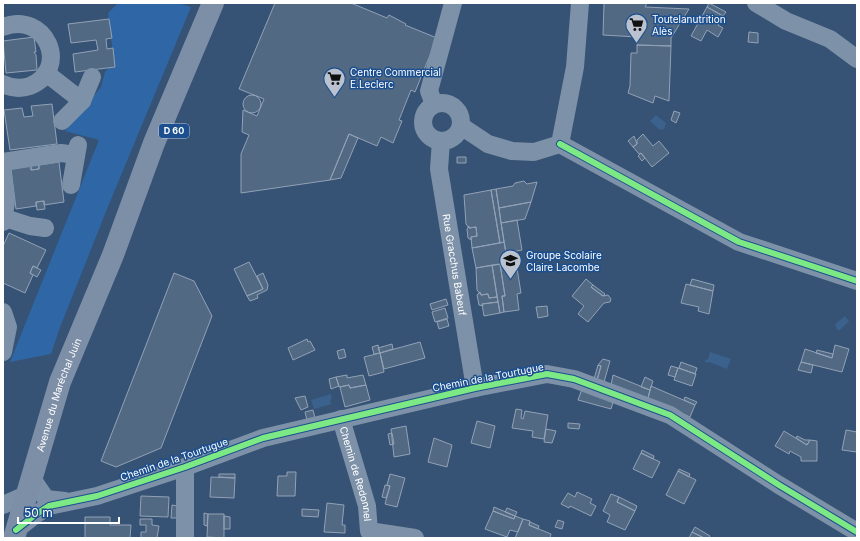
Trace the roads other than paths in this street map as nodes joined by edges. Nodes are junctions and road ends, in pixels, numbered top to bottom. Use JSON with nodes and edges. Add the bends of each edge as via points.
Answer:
{"nodes":[{"id":1,"x":213,"y":3,"type":"edge"},
{"id":2,"x":227,"y":3,"type":"edge"},
{"id":3,"x":453,"y":3,"type":"edge"},
{"id":4,"x":580,"y":3,"type":"edge"},
{"id":5,"x":756,"y":3,"type":"edge"},
{"id":6,"x":3,"y":27,"type":"edge"},
{"id":7,"x":857,"y":58,"type":"edge"},
{"id":8,"x":46,"y":73,"type":"junction"},
{"id":9,"x":92,"y":76,"type":"dead end"},
{"id":10,"x":3,"y":84,"type":"edge"},
{"id":11,"x":82,"y":101,"type":"junction"},
{"id":12,"x":434,"y":104,"type":"junction"},
{"id":13,"x":62,"y":121,"type":"dead end"},
{"id":14,"x":461,"y":126,"type":"junction"},
{"id":15,"x":441,"y":141,"type":"junction"},
{"id":16,"x":560,"y":144,"type":"junction"},
{"id":17,"x":3,"y":162,"type":"edge"},
{"id":18,"x":3,"y":175,"type":"edge"},
{"id":19,"x":72,"y":185,"type":"dead end"},
{"id":20,"x":4,"y":196,"type":"edge"},
{"id":21,"x":4,"y":220,"type":"edge"},
{"id":22,"x":45,"y":228,"type":"dead end"},
{"id":23,"x":113,"y":255,"type":"junction"},
{"id":24,"x":857,"y":281,"type":"edge"},
{"id":25,"x":3,"y":312,"type":"edge"},
{"id":26,"x":3,"y":352,"type":"edge"},
{"id":27,"x":475,"y":388,"type":"junction"},
{"id":28,"x":341,"y":419,"type":"junction"},
{"id":29,"x":185,"y":467,"type":"junction"},
{"id":30,"x":29,"y":486,"type":"junction"},
{"id":31,"x":97,"y":496,"type":"junction"},
{"id":32,"x":3,"y":505,"type":"edge"},
{"id":33,"x":857,"y":532,"type":"edge"},
{"id":34,"x":12,"y":533,"type":"edge"},
{"id":35,"x":368,"y":535,"type":"edge"},
{"id":36,"x":185,"y":538,"type":"edge"},
{"id":37,"x":415,"y":538,"type":"edge"}],
"edges":[{"from":1,"to":23,"type":"main road","name":"Avenue du Maréchal Juin","number":"D 60","via":[[154,143]]},
{"from":2,"to":23,"type":"main road","name":"Avenue du Maréchal Juin","number":"D 60","via":[[168,147]]},
{"from":3,"to":12,"type":"street","via":[[429,91]]},
{"from":4,"to":16,"type":"street","via":[[575,67]]},
{"from":5,"to":7,"type":"street","via":[[786,21],[830,39]]},
{"from":6,"to":8,"type":"street","via":[[17,23],[25,24],[32,26],[44,36],[51,58]]},
{"from":8,"to":10,"type":"street","via":[[28,87]]},
{"from":8,"to":11,"type":"street"},
{"from":9,"to":11,"type":"street"},
{"from":11,"to":13,"type":"street"},
{"from":12,"to":14,"type":"street","via":[[446,103],[457,110],[461,117]]},
{"from":12,"to":15,"type":"street","via":[[426,110],[422,119],[423,128],[428,136]]},
{"from":14,"to":15,"type":"street","via":[[453,138]]},
{"from":14,"to":16,"type":"street","via":[[488,144],[512,151],[534,152]]},
{"from":15,"to":27,"type":"street","name":"Rue Gracchus Babeuf","via":[[439,169]]},
{"from":16,"to":24,"type":"street","via":[[739,242]]},
{"from":17,"to":19,"type":"street","via":[[77,150]]},
{"from":18,"to":20,"type":"street"},
{"from":20,"to":21,"type":"street"},
{"from":21,"to":22,"type":"street"},
{"from":23,"to":30,"type":"main road","name":"Avenue du Maréchal Juin","number":"D 60","via":[[60,382]]},
{"from":25,"to":26,"type":"street","via":[[8,327]]},
{"from":27,"to":28,"type":"street","name":"Chemin de la Tourtugue"},
{"from":27,"to":33,"type":"street","name":"Chemin de la Tourtugue","via":[[547,374],[574,379],[642,404],[683,422]]},
{"from":28,"to":29,"type":"street","name":"Chemin de la Tourtugue","via":[[263,438]]},
{"from":28,"to":35,"type":"street","name":"Chemin de Redonnel","via":[[366,506]]},
{"from":29,"to":31,"type":"street","name":"Chemin de la Tourtugue"},
{"from":29,"to":36,"type":"street"},
{"from":30,"to":31,"type":"street","name":"Chemin de la Tourtugue","via":[[46,499],[66,501]]},
{"from":30,"to":32,"type":"street"},
{"from":30,"to":34,"type":"main road","name":"Avenue du Maréchal Juin","number":"D 60"},
{"from":31,"to":34,"type":"street","name":"Chemin de la Tourtugue","via":[[49,506]]},
{"from":35,"to":37,"type":"street","name":"Chemin de Redonnel"}]}
